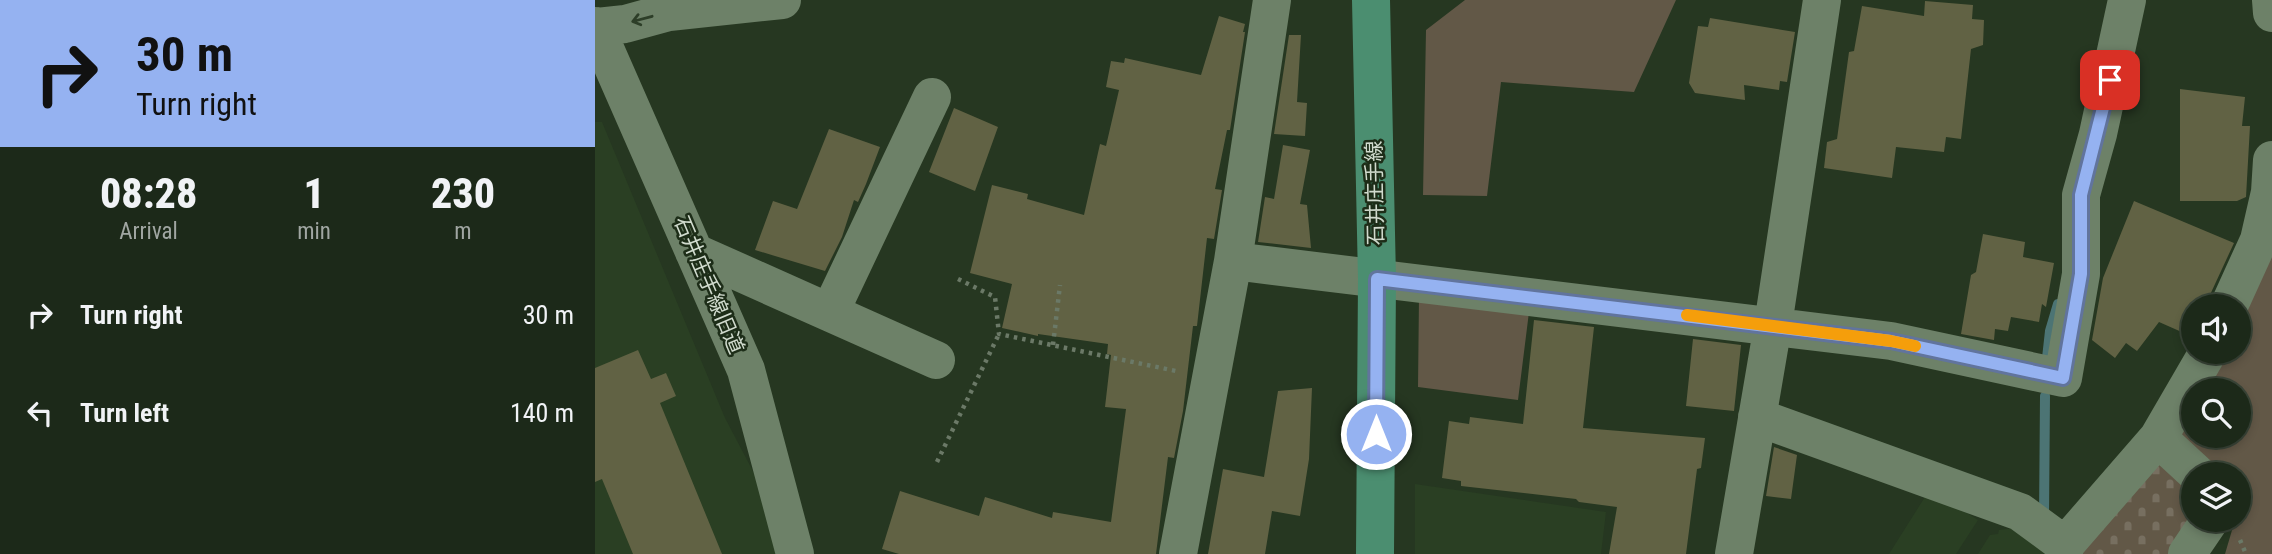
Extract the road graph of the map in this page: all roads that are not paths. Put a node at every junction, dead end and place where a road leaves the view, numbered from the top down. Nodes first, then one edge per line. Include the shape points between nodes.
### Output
1 (782, 0) edge
2 (1272, 0) edge
3 (1371, 0) edge
4 (1822, 0) edge
5 (2127, 0) edge
6 (2271, 0) edge
7 (2272, 13) edge
8 (595, 27) edge
9 (932, 97) dead end
10 (2272, 160) edge
11 (694, 252) junction
12 (1233, 261) junction
13 (1377, 279) junction
14 (2234, 294) edge
15 (830, 312) junction
16 (1773, 325) junction
17 (936, 360) dead end
18 (2201, 364) edge
19 (1757, 417) junction
20 (2158, 438) junction
21 (2184, 462) edge
22 (2202, 532) edge
23 (2064, 550) edge
24 (795, 554) edge
25 (1178, 554) edge
26 (1375, 554) edge
27 (1734, 554) edge
28 (2187, 554) edge

1 -> 8 street via 669,12
2 - 12 street
3 - 13 main road, 石井庄手線
4 - 16 street
5 - 16 street via 2081,195 2081,274 2063,378 1891,341
6 - 7 street
8 - 11 street, 石井庄手線旧道
9 - 15 street
10 - 14 street via 2259,240
11 - 15 street
11 - 24 street, 石井庄手線旧道 via 746,370
12 - 13 street
12 - 25 street
13 - 16 street
13 - 26 main road, 石井庄手線
15 - 17 street
16 - 19 street
18 - 20 street
19 - 23 street via 2020,512
19 - 27 street
20 - 21 street
20 - 23 street
22 - 28 street

